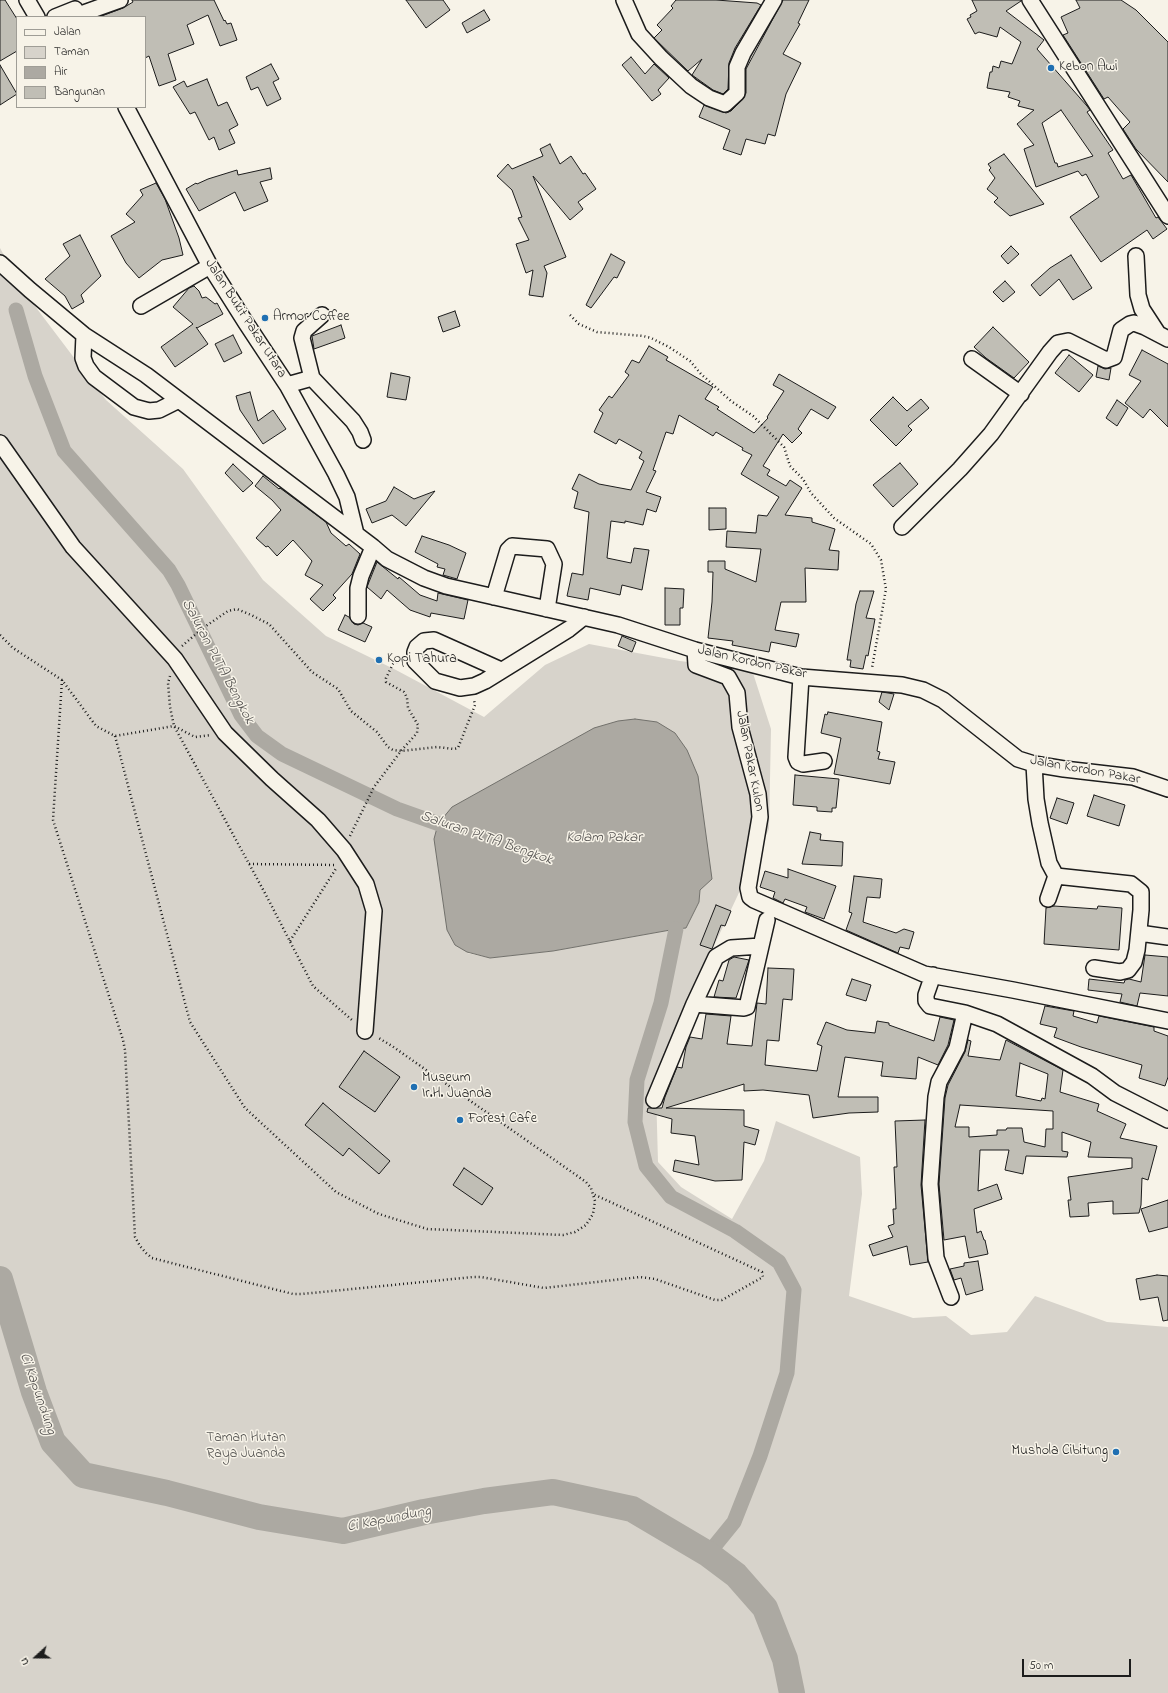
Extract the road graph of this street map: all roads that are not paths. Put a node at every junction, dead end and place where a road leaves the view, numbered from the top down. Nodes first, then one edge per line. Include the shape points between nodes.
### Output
1 (27, 0) edge
2 (120, 0) edge
3 (624, 0) edge
4 (774, 0) edge
5 (1030, 0) edge
6 (76, 10) edge
7 (36, 16) edge
8 (58, 16) edge
9 (127, 108) edge
10 (1168, 216) edge
11 (1136, 256) dead end
12 (0, 263) edge
13 (210, 266) junction
14 (141, 306) dead end
15 (322, 315) dead end
16 (84, 335) junction
17 (1164, 337) edge
18 (972, 359) dead end
19 (312, 378) junction
20 (287, 385) junction
21 (1021, 394) junction
22 (179, 400) junction
23 (363, 440) dead end
24 (0, 443) edge
25 (902, 527) dead end
26 (356, 534) junction
27 (373, 547) junction
28 (494, 597) junction
29 (547, 609) junction
30 (358, 616) dead end
31 (584, 618) junction
32 (694, 650) junction
33 (501, 670) junction
34 (801, 677) junction
35 (824, 761) dead end
36 (1034, 764) junction
37 (1168, 788) edge
38 (1056, 876) junction
39 (1048, 899) dead end
40 (767, 920) dead end
41 (1139, 934) junction
42 (1168, 937) edge
43 (761, 946) junction
44 (1094, 968) dead end
45 (929, 974) junction
46 (694, 1004) junction
47 (965, 1013) junction
48 (1168, 1021) edge
49 (365, 1031) road end
50 (654, 1100) dead end
51 (1168, 1120) edge
52 (951, 1297) dead end

1 - 7 street
2 - 6 street
3 - 4 street via 638,34 661,58 691,86 708,98 725,104 737,92 737,67
5 - 10 street
6 - 8 street
9 - 13 street, Jalan Bukit Pakar Utara
11 - 17 street via 1138,295 1142,309
12 - 16 street, Jalan Kordon Pakar
13 - 14 street
13 - 20 street, Jalan Bukit Pakar Utara
15 - 19 street via 304,331 302,338
16 - 22 street, Jalan Kordon Pakar
16 - 22 street via 83,358 86,366 94,377 134,407 149,411 158,410
17 - 21 street via 1145,327 1130,324 1121,330 1114,356 1106,360 1068,341 1058,343
18 - 21 street
19 - 20 street
19 - 23 street via 353,421
20 - 26 street, Jalan Bukit Pakar Utara via 347,497
21 - 25 street via 960,469
22 - 26 street, Jalan Kordon Pakar
24 - 49 street via 73,547 175,659 225,733 318,820 344,850 366,884 374,911
26 - 27 street, Jalan Kordon Pakar
27 - 28 street, Jalan Kordon Pakar via 387,559 424,578
27 - 30 street via 360,576
28 - 29 street, Jalan Kordon Pakar
28 - 29 street via 508,550 512,546 547,549 554,564
29 - 31 street, Jalan Kordon Pakar
31 - 32 street, Jalan Kordon Pakar via 626,627
31 - 33 street
32 - 34 street, Jalan Kordon Pakar
32 - 45 street, Jalan Pakar Kulon via 696,665 728,677 737,693 740,727 758,794 760,817 748,888 750,897 806,924
33 - 33 street via 434,640 424,641 417,646 415,661 435,681 460,688 474,686
34 - 35 street via 796,757 798,762 803,764
34 - 36 street, Jalan Kordon Pakar via 902,685 923,690 943,700 1018,759
36 - 37 street, Jalan Kordon Pakar via 1134,777
36 - 38 street via 1040,823 1049,863
38 - 39 street
38 - 41 street via 1131,884 1141,892
40 - 43 street
41 - 42 street
41 - 44 street via 1134,962 1128,970 1120,972
43 - 46 street via 731,948 716,957
43 - 46 street via 747,1007
45 - 47 street via 926,1001 930,1006
45 - 48 street
46 - 50 street
47 - 51 street via 997,1024
47 - 52 street via 957,1048 939,1082 930,1184 936,1258

